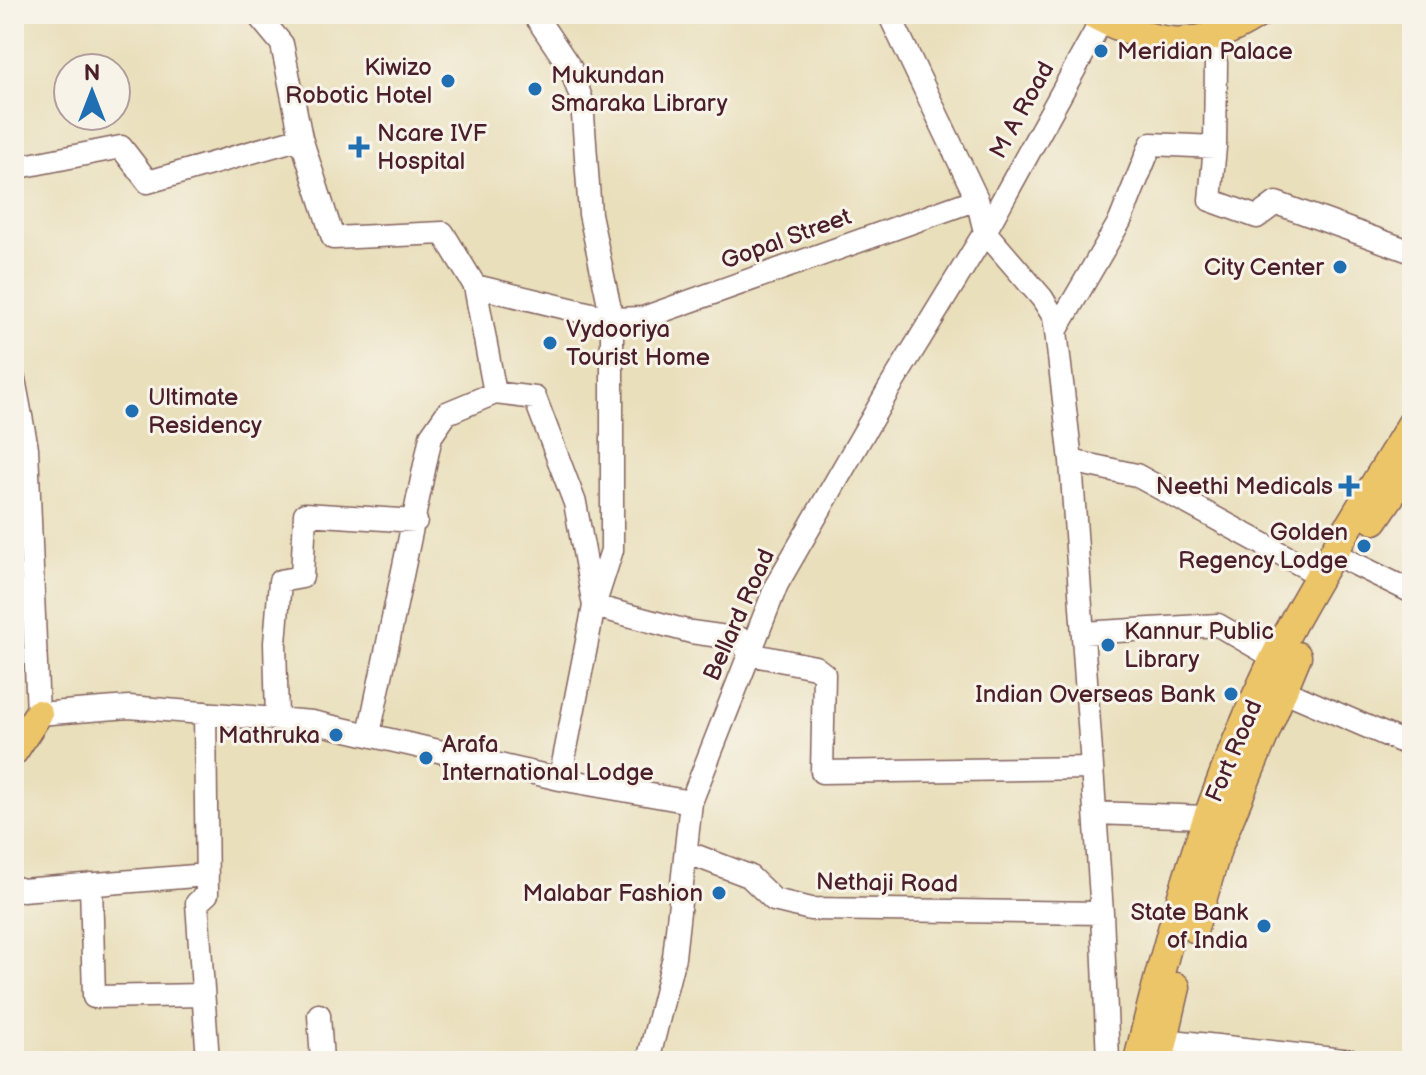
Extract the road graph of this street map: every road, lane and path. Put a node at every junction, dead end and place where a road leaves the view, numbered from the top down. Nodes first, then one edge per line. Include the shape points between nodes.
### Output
1 (257, 14) edge
2 (534, 14) edge
3 (889, 14) edge
4 (1258, 14) edge
5 (1100, 16) edge
6 (1209, 39) junction
7 (301, 138) junction
8 (1215, 147) junction
9 (14, 168) edge
10 (977, 199) junction
11 (985, 232) junction
12 (1412, 252) edge
13 (475, 286) junction
14 (612, 319) junction
15 (1056, 331) junction
16 (14, 379) edge
17 (495, 393) junction
18 (1412, 423) edge
19 (1406, 460) edge
20 (1071, 461) junction
21 (416, 521) junction
22 (1347, 560) junction
23 (1320, 575) junction
24 (1412, 592) edge
25 (594, 606) junction
26 (1083, 633) junction
27 (14, 643) edge
28 (37, 644) junction
29 (749, 654) junction
30 (1275, 658) junction
31 (1282, 690) junction
32 (205, 713) junction
33 (38, 714) junction
34 (277, 719) junction
35 (369, 734) junction
36 (1412, 746) edge
37 (14, 751) edge
38 (1092, 768) junction
39 (560, 779) junction
40 (691, 802) junction
41 (1095, 813) junction
42 (1218, 820) junction
43 (686, 852) junction
44 (207, 875) junction
45 (91, 884) junction
46 (14, 887) edge
47 (1102, 913) junction
48 (203, 995) junction
49 (319, 1015) dead end
50 (1151, 1049) edge
51 (208, 1061) edge
52 (322, 1061) edge
53 (648, 1061) edge
54 (1108, 1061) edge
55 (1352, 1061) edge

1 - 7 street via 282,44
2 - 14 street via 571,69 582,101 590,214
3 - 10 street
4 - 6 main road
5 - 6 main road via 1144,37 1174,44
5 - 11 street, M A Road
6 - 8 street via 1216,63
7 - 9 street via 148,182 121,147
7 - 13 street via 333,238 443,233
8 - 12 street via 1210,200 1257,217 1276,203
8 - 15 street via 1151,144 1120,221
10 - 11 street
10 - 14 street, Gopal Street via 643,318
11 - 15 street via 1042,298
11 - 29 street, Bellard Road via 777,584
13 - 14 street, Gopal Street
13 - 17 street
14 - 25 street via 612,550
15 - 20 street
16 - 28 street via 27,448
17 - 21 street via 459,405 438,422 423,464
17 - 25 street via 535,398 575,503
18 - 19 main road, Fort Road
19 - 22 main road, Fort Road
19 - 23 main road, Fort Road
20 - 23 street via 1136,475
20 - 26 street
21 - 34 street via 305,514 302,577 280,581
21 - 35 street
22 - 24 street
22 - 31 main road, Fort Road via 1318,608
23 - 30 main road, Fort Road
25 - 29 street via 691,632 741,639
25 - 39 street
26 - 30 street via 1218,625
26 - 38 street
27 - 28 street
28 - 33 street
29 - 38 street via 815,667 824,674 822,772
29 - 40 street, Bellard Road
30 - 42 main road, Fort Road
31 - 36 street
31 - 42 main road, Fort Road
32 - 33 street via 129,707
32 - 34 street
32 - 44 street
33 - 37 main road
34 - 35 street
35 - 39 street
38 - 41 street
39 - 40 street
40 - 43 street, Bellard Road
41 - 42 street
41 - 47 street
42 - 50 main road, Fort Road
43 - 47 street, Nethaji Road via 749,876 774,900 811,909
43 - 53 street, Bellard Road via 674,957
44 - 45 street
44 - 48 street via 207,894 197,903
45 - 46 street
45 - 48 street via 94,997
47 - 54 street
48 - 51 street
49 - 52 street
50 - 55 street

